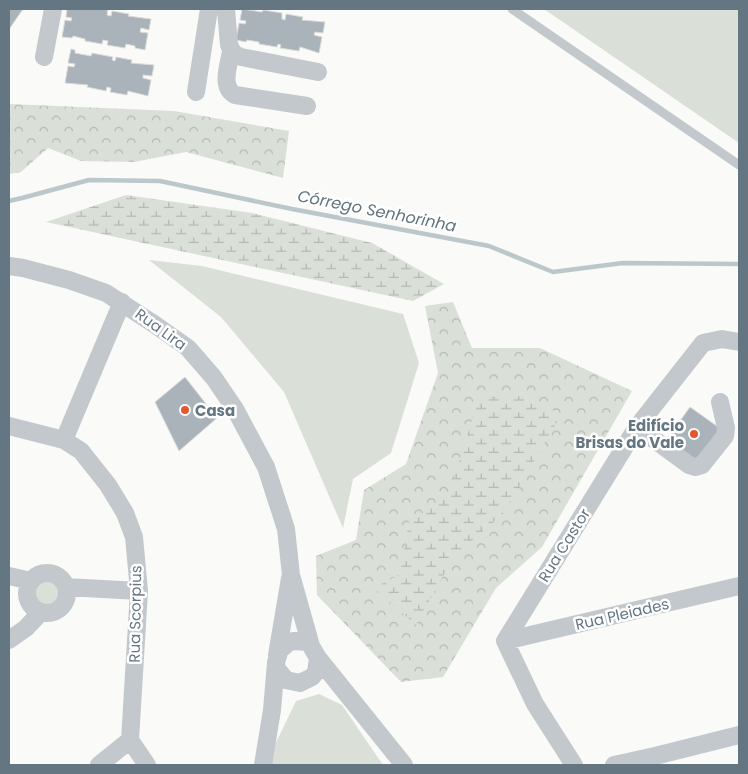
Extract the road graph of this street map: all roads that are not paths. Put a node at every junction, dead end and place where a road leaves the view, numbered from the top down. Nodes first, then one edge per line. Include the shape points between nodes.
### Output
1 (53, 9) edge
2 (209, 9) edge
3 (226, 9) edge
4 (512, 9) edge
5 (231, 50) junction
6 (44, 57) dead end
7 (318, 72) dead end
8 (196, 92) dead end
9 (307, 106) dead end
10 (739, 165) edge
11 (9, 266) edge
12 (122, 302) junction
13 (739, 342) edge
14 (720, 402) dead end
15 (9, 426) edge
16 (637, 427) junction
17 (64, 440) junction
18 (291, 575) junction
19 (9, 576) edge
20 (31, 581) junction
21 (739, 586) edge
22 (66, 588) junction
23 (139, 591) junction
24 (40, 612) junction
25 (9, 640) edge
26 (505, 641) junction
27 (315, 652) junction
28 (276, 659) junction
29 (312, 677) junction
30 (293, 683) junction
31 (354, 702) junction
32 (272, 710) junction
33 (739, 735) edge
34 (130, 740) junction
35 (649, 761) edge
36 (576, 762) edge
37 (99, 765) edge
38 (147, 765) edge
39 (263, 765) edge
40 (404, 765) edge
41 (614, 765) edge

1 - 6 street
2 - 8 street
3 - 5 street
4 - 10 lane
5 - 7 street via 241,57
5 - 9 street via 226,84 230,93
11 - 12 street, Rua Lira via 69,280
12 - 17 street
12 - 18 street, Rua Lira via 188,348 235,409 266,467 286,529
13 - 16 street, Rua Castor via 703,343
14 - 16 street via 725,436 702,465 696,467
15 - 17 street, Rua Scorpius
16 - 26 street, Rua Castor
17 - 23 street, Rua Scorpius via 81,451 125,513 134,537
18 - 27 street
18 - 28 street
19 - 20 street
20 - 22 street via 41,574 54,574
20 - 24 street via 28,599
21 - 26 street, Rua Pleiades
22 - 23 street
22 - 24 street via 63,606 53,612
23 - 34 street, Rua Scorpius
24 - 25 street
26 - 36 street via 535,704
27 - 28 street via 301,641 289,642
27 - 29 street via 316,672
27 - 31 street
28 - 30 street via 281,676
28 - 32 street
29 - 30 street
29 - 31 street via 334,684
30 - 32 street
31 - 40 street
32 - 39 street
33 - 35 street
34 - 37 street
34 - 38 street
35 - 41 street

